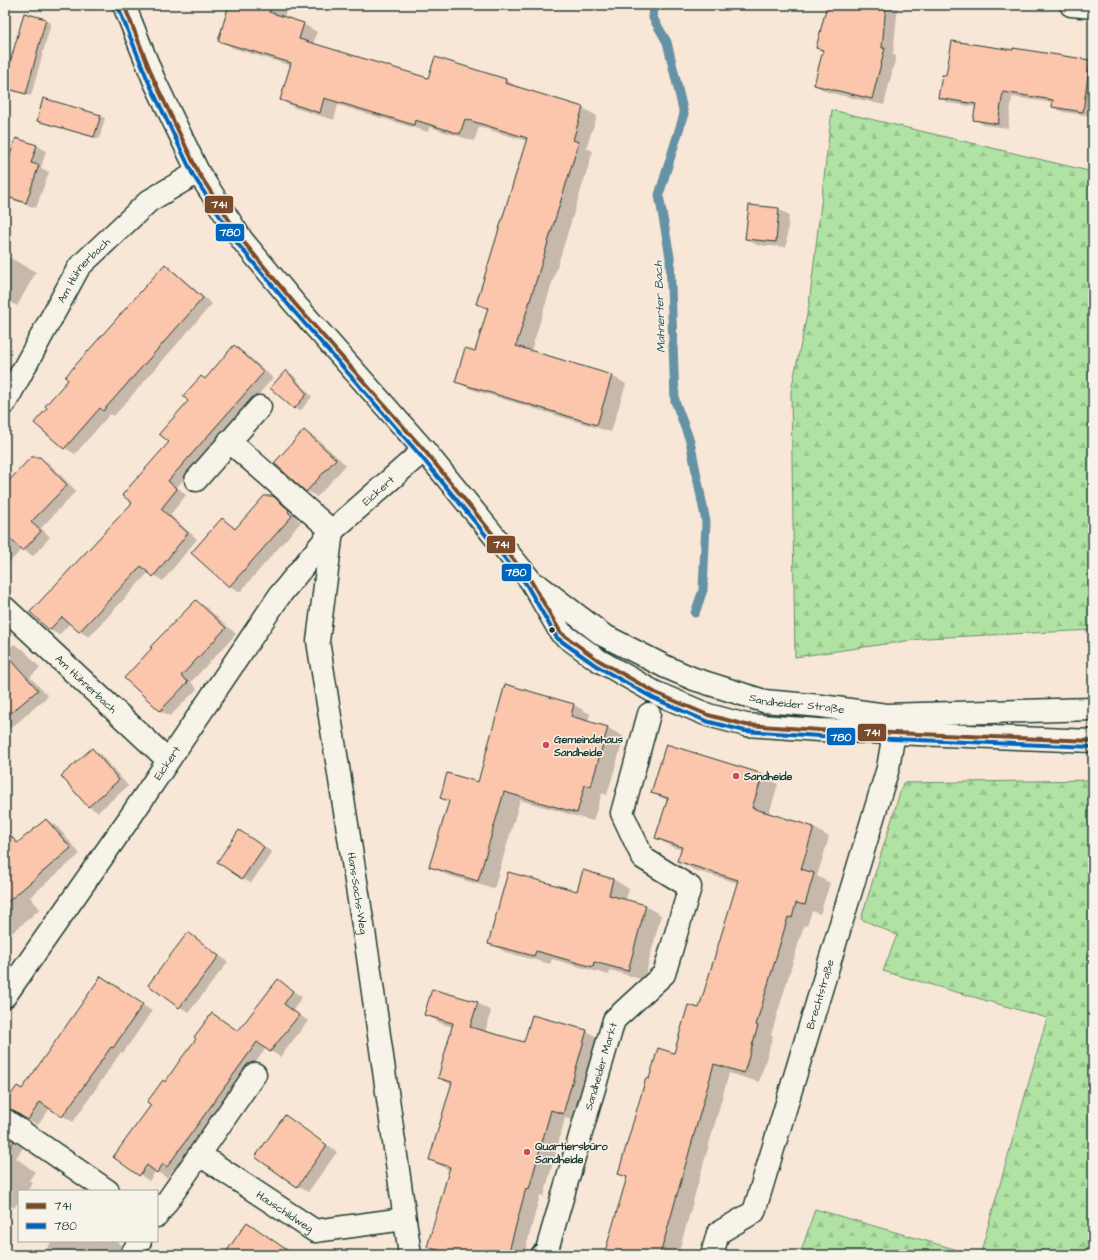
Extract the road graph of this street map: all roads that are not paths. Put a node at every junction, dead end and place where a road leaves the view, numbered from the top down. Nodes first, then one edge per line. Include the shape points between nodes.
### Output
1 (1071, 5) edge
2 (126, 7) edge
3 (1093, 7) edge
4 (198, 172) junction
5 (5, 402) edge
6 (260, 408) dead end
7 (229, 441) junction
8 (424, 450) junction
9 (196, 480) dead end
10 (332, 531) junction
11 (531, 581) junction
12 (5, 608) edge
13 (1093, 709) edge
14 (649, 714) dead end
15 (890, 724) junction
16 (1093, 741) edge
17 (168, 760) junction
18 (5, 996) edge
19 (255, 1074) dead end
20 (5, 1120) edge
21 (200, 1155) junction
22 (107, 1190) edge
23 (158, 1215) edge
24 (404, 1219) junction
25 (139, 1242) edge
26 (130, 1255) edge
27 (410, 1255) edge
28 (542, 1255) edge
29 (712, 1255) edge

1 - 3 street
2 - 4 street, Sandheider Straße via 154,80
4 - 5 street, Am Hühnerbach via 148,201 79,267
4 - 8 street, Sandheider Straße via 242,240
6 - 7 street
7 - 9 street
7 - 10 street
8 - 10 street, Eickert
8 - 11 street, Sandheider Straße
10 - 17 street, Eickert via 280,595
10 - 24 street, Hans-Sachs-Weg via 318,641 368,957
11 - 15 street, Sandheider Straße via 603,635 694,679 764,701 821,706
11 - 15 street, Sandheider Straße via 561,633 598,660 656,693 708,715 746,724 819,730
12 - 17 street, Am Hühnerbach
13 - 15 street, Sandheider Straße
14 - 28 street, Sandheider Markt via 622,813 643,858 690,887 664,974 614,1020 546,1253
15 - 16 street, Sandheider Straße
15 - 29 street, Brechtstraße via 888,768 754,1212 718,1233
17 - 18 street, Eickert
19 - 21 street
20 - 22 street
21 - 23 street
21 - 24 street, Hauschildweg via 315,1231
24 - 27 street, Hans-Sachs-Weg
25 - 26 street

